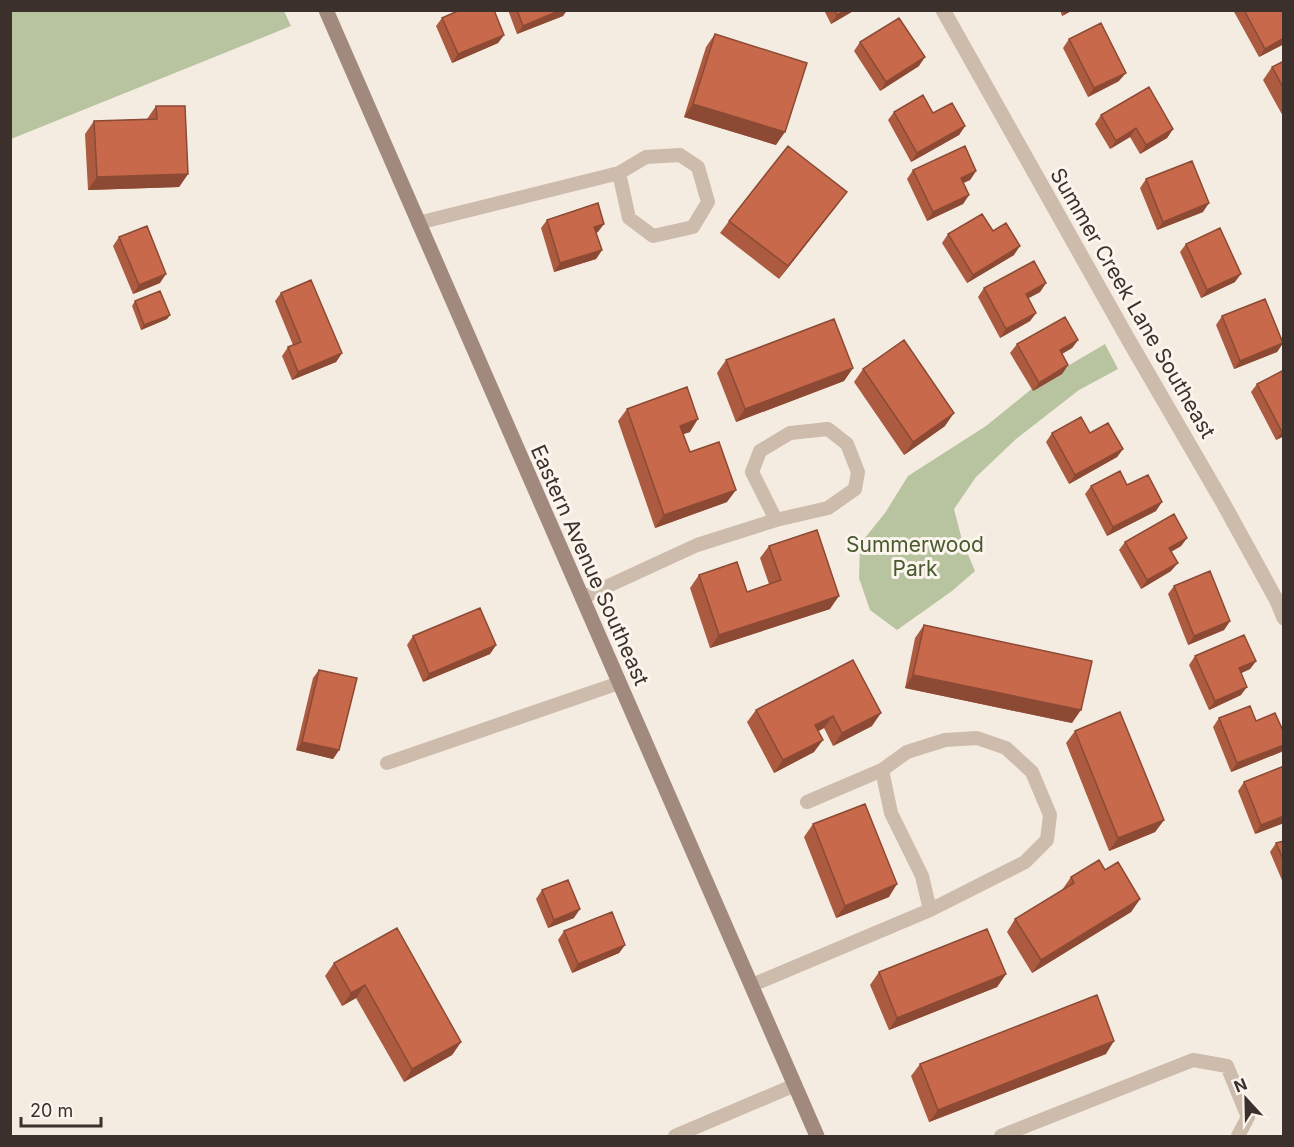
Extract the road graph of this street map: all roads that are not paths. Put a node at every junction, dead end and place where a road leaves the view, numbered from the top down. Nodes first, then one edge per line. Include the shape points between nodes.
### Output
1 (326, 10) edge
2 (943, 10) edge
3 (619, 173) junction
4 (418, 223) junction
5 (776, 520) junction
6 (582, 598) junction
7 (1284, 618) edge
8 (619, 683) junction
9 (387, 763) dead end
10 (882, 770) junction
11 (807, 802) dead end
12 (930, 910) junction
13 (752, 985) junction
14 (795, 1085) junction
15 (675, 1137) edge
16 (817, 1137) edge
17 (1001, 1137) edge
18 (1238, 1137) edge

1 - 4 street, Eastern Avenue Southeast
2 - 7 street, Summer Creek Lane Southeast via 1222,501
3 - 3 lane via 646,157 680,155 698,167 708,202 693,227 653,236 629,218
3 - 4 lane
4 - 6 street, Eastern Avenue Southeast
5 - 5 lane via 828,508 855,489 858,472 847,444 828,429 790,434 760,451 752,472
5 - 6 lane via 697,545
6 - 8 street, Eastern Avenue Southeast
8 - 9 lane
8 - 13 street, Eastern Avenue Southeast
10 - 11 lane
10 - 12 lane via 891,813 922,876
10 - 12 lane via 908,752 945,740 977,738 1006,748 1032,772 1050,815 1047,840 1025,862
12 - 13 lane
13 - 14 street, Eastern Avenue Southeast
14 - 15 lane
14 - 16 street, Eastern Avenue Southeast
17 - 18 lane via 1193,1060 1227,1066 1248,1117

